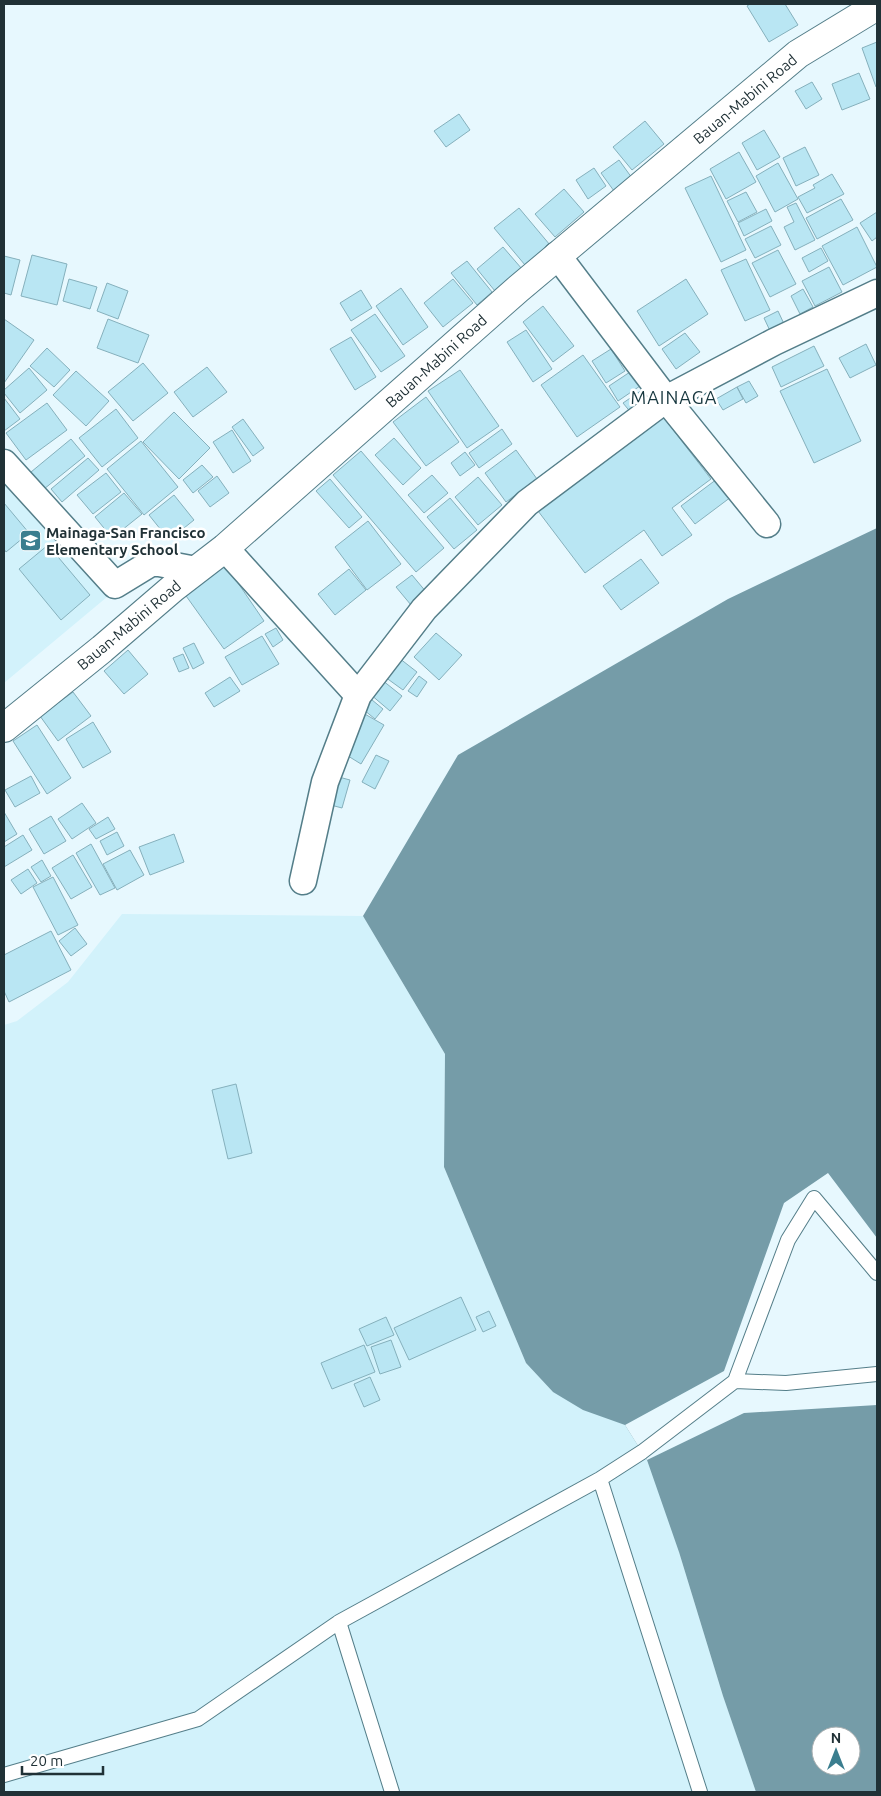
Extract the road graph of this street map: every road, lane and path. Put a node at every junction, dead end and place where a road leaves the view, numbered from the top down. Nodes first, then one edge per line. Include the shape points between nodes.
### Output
1 (877, 6) edge
2 (557, 255) junction
3 (877, 293) edge
4 (666, 399) junction
5 (4, 463) edge
6 (767, 524) dead end
7 (225, 548) junction
8 (196, 570) junction
9 (358, 695) junction
10 (4, 728) edge
11 (303, 881) dead end
12 (877, 1273) edge
13 (877, 1374) edge
14 (735, 1381) junction
15 (600, 1479) junction
16 (339, 1622) junction
17 (4, 1774) edge
18 (392, 1792) edge
19 (700, 1792) edge

1 - 2 main road, Bauan-Mabini Road via 798,54
2 - 4 street
2 - 7 main road, Bauan-Mabini Road
3 - 4 street
4 - 6 street
4 - 9 street via 526,503 424,609
5 - 8 street via 115,585 151,564
7 - 8 main road, Bauan-Mabini Road
7 - 9 street
8 - 10 main road, Bauan-Mabini Road
9 - 11 street via 325,782
12 - 14 lane via 814,1198 788,1240
13 - 14 lane via 786,1383
14 - 15 lane via 642,1452
15 - 16 lane
15 - 19 lane
16 - 17 lane via 198,1719
16 - 18 lane

